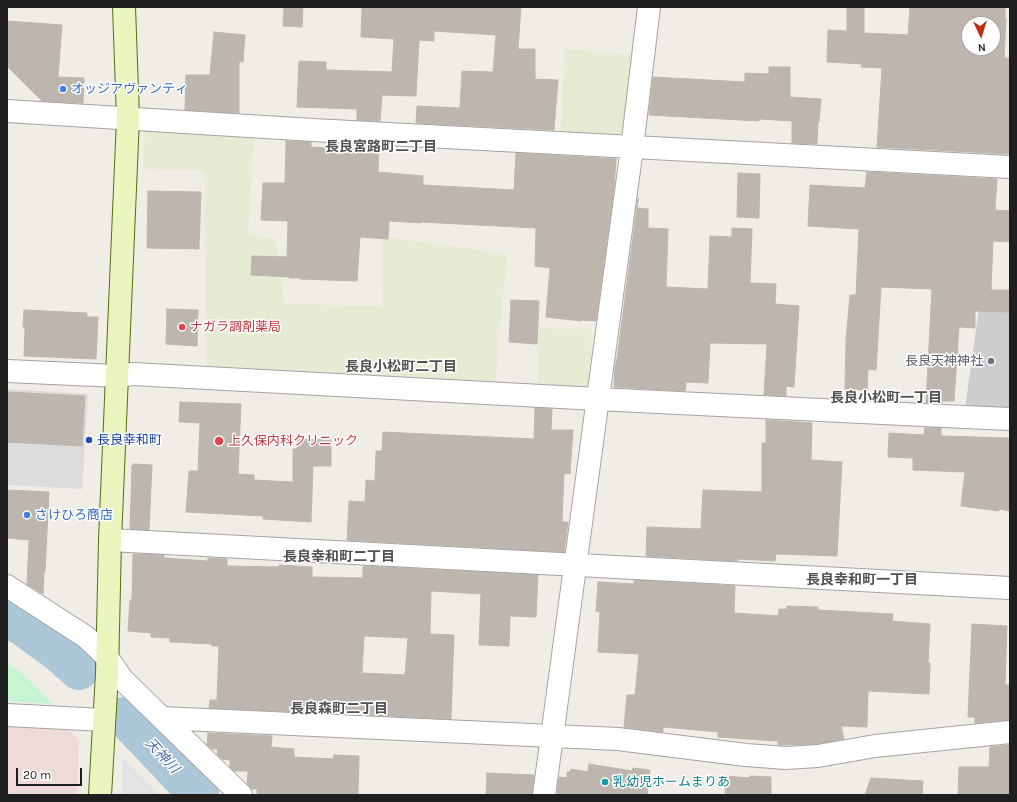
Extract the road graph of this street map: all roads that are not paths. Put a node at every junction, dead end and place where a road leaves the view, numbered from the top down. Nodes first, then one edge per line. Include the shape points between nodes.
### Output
1 (124, 7) edge
2 (649, 7) edge
3 (7, 111) edge
4 (128, 118) junction
5 (632, 148) junction
6 (1010, 167) edge
7 (7, 371) edge
8 (118, 376) junction
9 (597, 399) junction
10 (1010, 418) edge
11 (110, 540) junction
12 (575, 565) junction
13 (7, 586) edge
14 (1010, 588) edge
15 (106, 665) junction
16 (7, 715) edge
17 (162, 718) junction
18 (104, 719) junction
19 (1010, 732) edge
20 (552, 736) junction
21 (100, 795) edge
22 (241, 795) edge
23 (544, 795) edge

1 - 4 street
2 - 5 street
3 - 4 street
4 - 5 street
4 - 8 street
5 - 6 street
5 - 9 street
7 - 8 street
8 - 9 street via 133,374
8 - 11 street
9 - 10 street via 964,418
9 - 12 street
11 - 12 street
11 - 15 street
12 - 14 street
12 - 20 street
13 - 15 street via 86,637
15 - 17 street
15 - 18 street
16 - 18 street
17 - 20 street
17 - 22 street
18 - 21 street
19 - 20 street via 786,758 618,738
20 - 23 street

